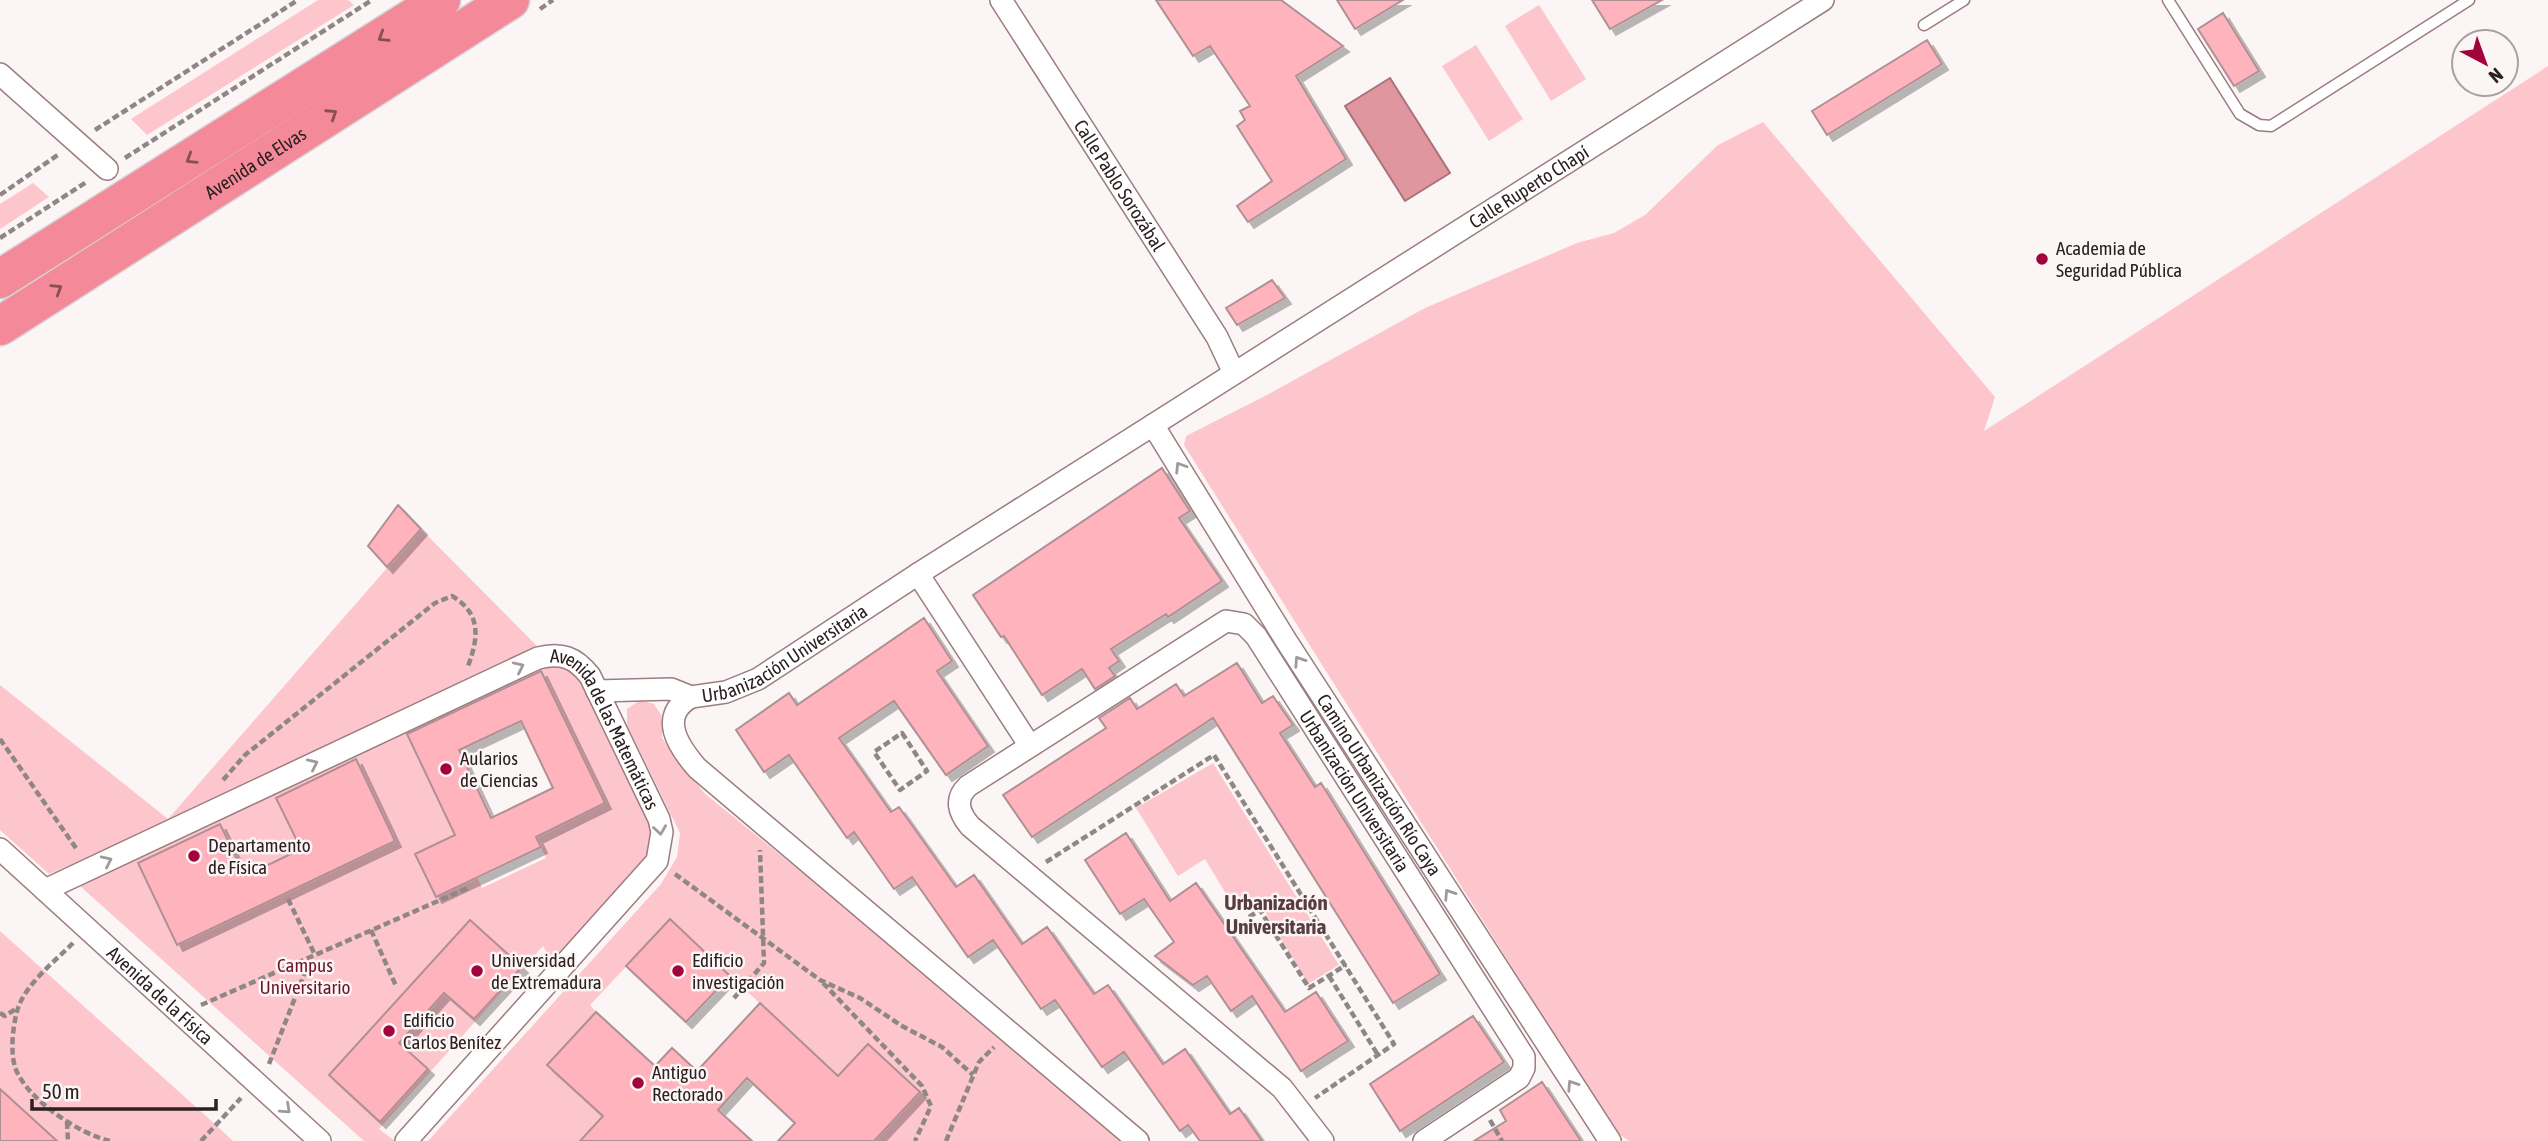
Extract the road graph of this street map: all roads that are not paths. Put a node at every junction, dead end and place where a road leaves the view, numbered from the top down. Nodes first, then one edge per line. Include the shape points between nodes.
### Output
1 (441, 0) edge
2 (510, 0) edge
3 (1001, 0) edge
4 (1823, 0) edge
5 (1964, 0) edge
6 (2168, 0) edge
7 (2469, 0) edge
8 (1924, 24) dead end
9 (0, 74) edge
10 (107, 169) road end
11 (0, 279) edge
12 (0, 326) edge
13 (1234, 373) junction
14 (1153, 425) junction
15 (918, 574) junction
16 (597, 691) junction
17 (691, 697) junction
18 (1030, 746) junction
19 (0, 849) edge
20 (45, 890) junction
21 (320, 1141) edge
22 (406, 1141) edge
23 (1138, 1141) edge
24 (1323, 1141) edge
25 (1424, 1141) edge
26 (1611, 1141) edge

1 -> 11 highway, Avenida de Elvas
12 -> 2 highway, Avenida de Elvas
3 - 13 street, Calle Pablo Sorozábal via 1217,337
4 - 13 street, Calle Ruperto Chapí
5 - 8 lane
6 - 7 lane via 2240,114 2271,126
9 - 10 street
13 - 14 street, Urbanización Universitaria
14 - 15 street, Urbanización Universitaria
26 -> 14 street, Camino Urbanización Río Caya via 1287,642
15 - 17 street, Urbanización Universitaria via 758,679 726,692
15 - 18 street
16 - 17 street, Urbanización Universitaria via 671,689
20 -> 16 street, Avenida de las Matemáticas via 538,658 572,658
16 -> 22 street, Avenida de las Matemáticas via 659,819 662,839 657,861
17 - 23 street via 682,702 673,720 677,741 702,773
18 - 24 street, Urbanización Universitaria via 968,786 958,800 970,826 1271,1078
18 - 25 street, Urbanización Universitaria via 1215,625 1232,621 1249,628 1524,1057 1519,1078
19 - 20 street, Avenida de la Física
20 -> 21 street, Avenida de la Física

